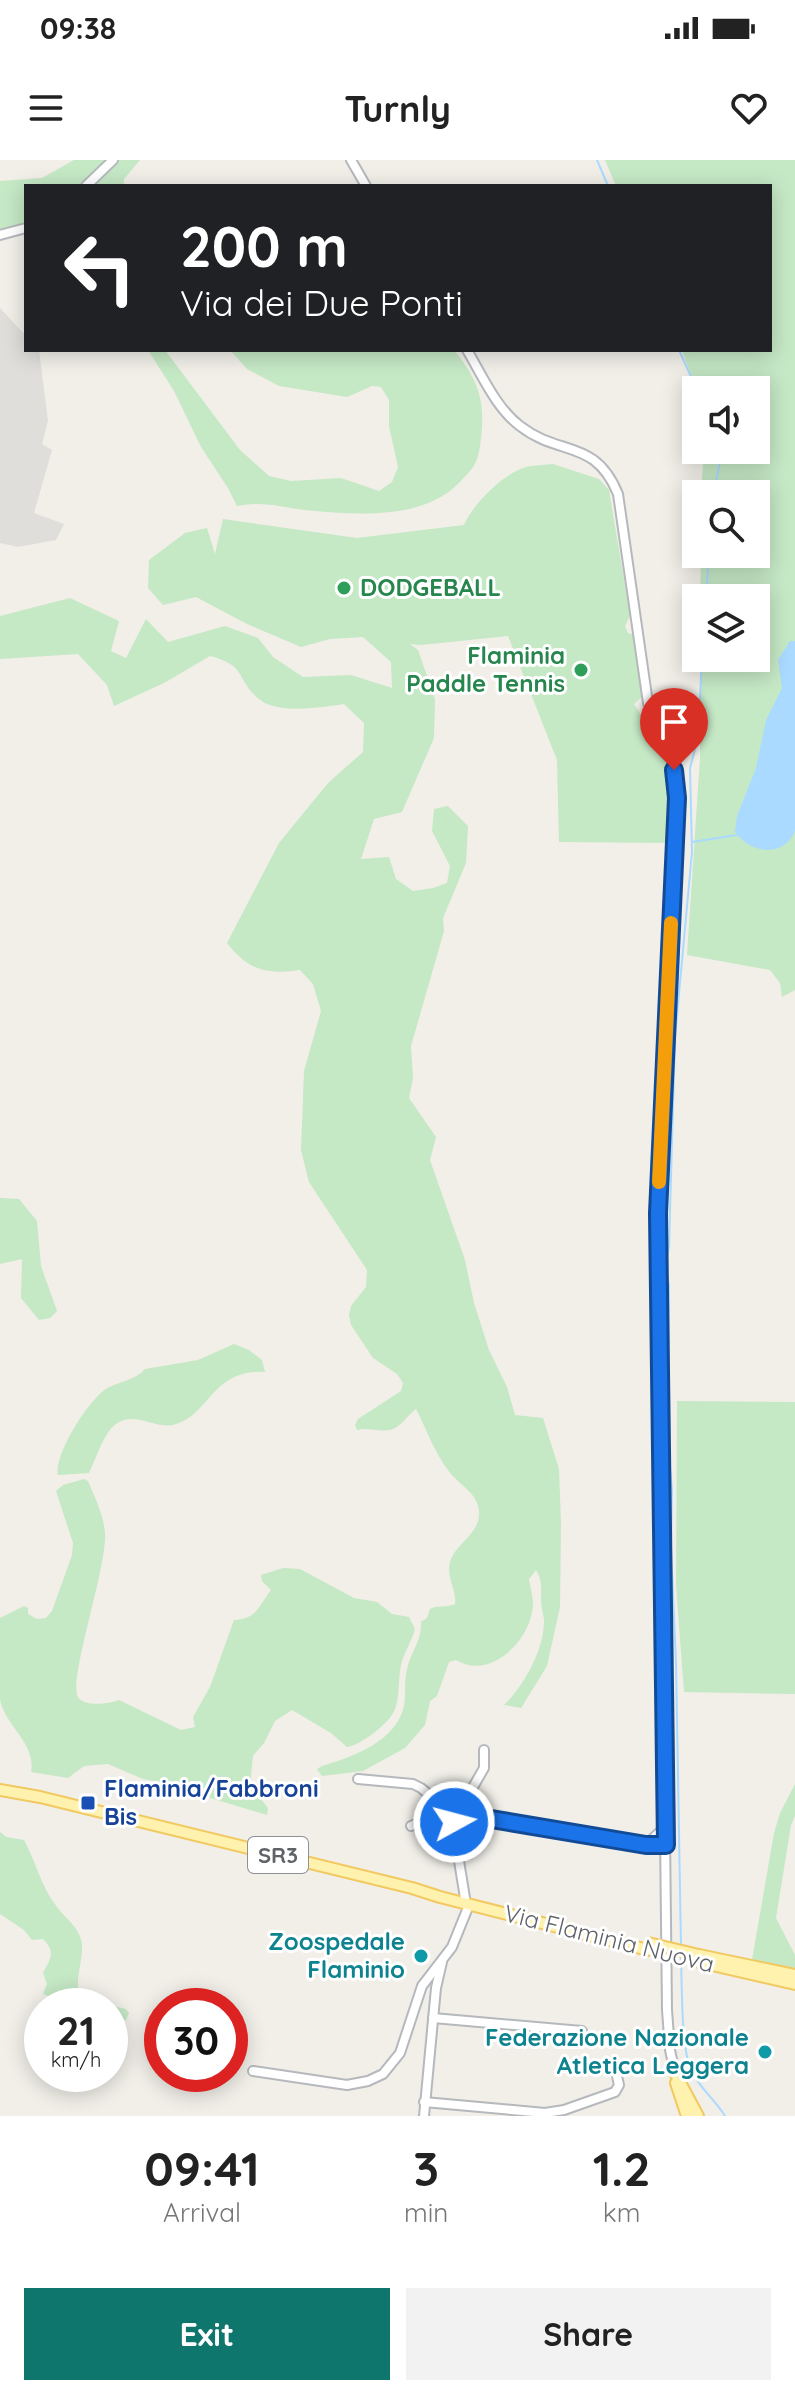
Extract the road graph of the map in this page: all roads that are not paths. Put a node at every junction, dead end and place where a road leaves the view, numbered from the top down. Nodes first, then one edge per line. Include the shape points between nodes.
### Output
1 (113, 160) edge
2 (351, 160) edge
3 (88, 184) edge
4 (365, 184) edge
5 (24, 229) edge
6 (0, 235) edge
7 (468, 352) edge
8 (484, 1750) dead end
9 (358, 1779) dead end
10 (0, 1790) edge
11 (454, 1814) junction
12 (411, 1826) dead end
13 (666, 1826) junction
14 (646, 1845) junction
15 (666, 1845) junction
16 (467, 1901) junction
17 (699, 1958) junction
18 (443, 1961) junction
19 (795, 1975) edge
20 (795, 1984) edge
21 (433, 2018) junction
22 (582, 2031) dead end
23 (614, 2063) dead end
24 (253, 2071) dead end
25 (675, 2073) junction
26 (424, 2102) junction
27 (424, 2116) edge
28 (687, 2116) edge
29 (700, 2116) edge

1 - 3 street
2 - 4 street
5 - 6 street
7 - 13 street via 513,419 532,433 595,459 612,479 648,703 676,781 658,1213
8 - 11 street via 484,1768
9 - 11 street via 413,1784
10 - 16 main road, Via Flaminia Nuova / SR3
11 - 12 street
11 - 14 street
11 - 16 street
13 - 14 street
13 - 15 street
14 - 15 street
15 - 25 street via 668,2032
16 - 17 main road, Via Flaminia Nuova / SR3, bridge
16 - 18 street via 460,1932
17 - 19 main road, Via Flaminia Nuova / SR3
17 - 20 main road, Via Flaminia Nuova / SR3
18 - 21 street
18 - 24 street via 422,1986 398,2057 380,2076 342,2084
21 - 22 street
21 - 26 street
23 - 26 street via 617,2091 554,2112
25 - 28 main road
25 - 29 main road
26 - 27 street

